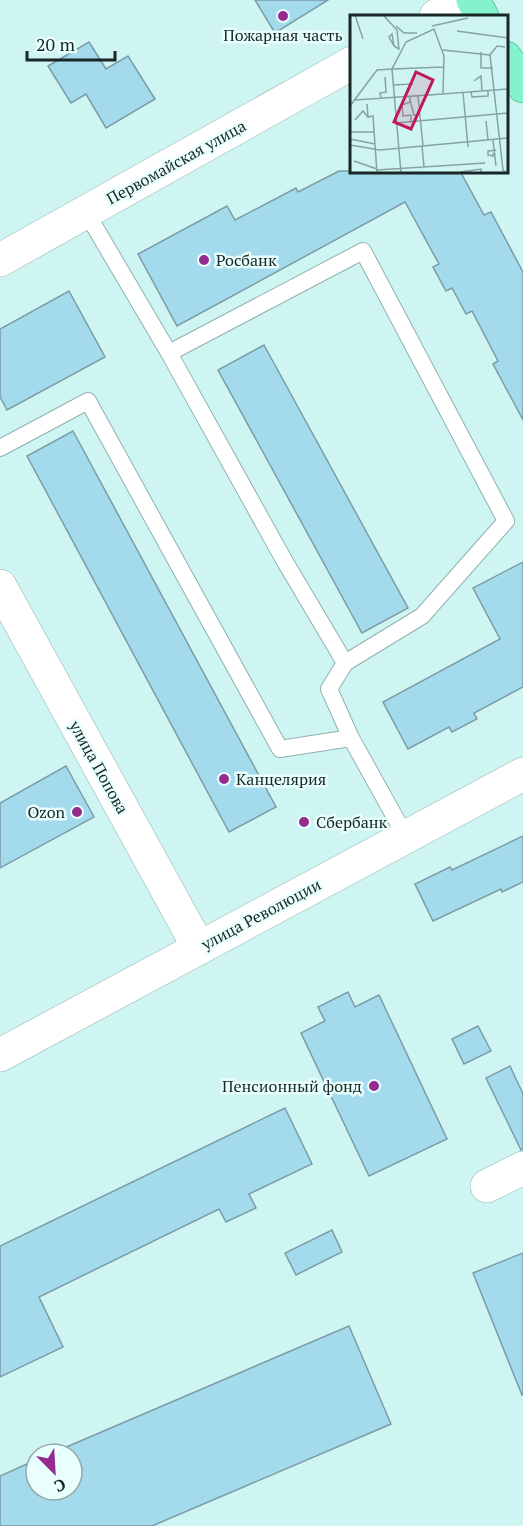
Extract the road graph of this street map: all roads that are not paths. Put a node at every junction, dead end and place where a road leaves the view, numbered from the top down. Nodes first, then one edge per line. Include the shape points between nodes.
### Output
1 (465, 0) edge
2 (473, 0) edge
3 (438, 15) edge
4 (481, 15) edge
5 (508, 60) edge
6 (350, 64) edge
7 (523, 86) edge
8 (86, 212) junction
9 (0, 260) edge
10 (169, 353) junction
11 (0, 448) edge
12 (0, 586) edge
13 (345, 663) junction
14 (351, 738) junction
15 (523, 774) edge
16 (406, 837) junction
17 (199, 948) junction
18 (0, 1055) edge
19 (523, 1168) edge
20 (487, 1186) dead end

1 - 3 street
2 - 4 main road
5 - 7 main road
6 - 8 street, Первомайская улица
8 - 9 street, Первомайская улица
8 - 10 lane
10 - 13 lane
10 - 13 lane via 363,251 506,521 422,616
11 - 14 lane via 88,401 280,749
12 - 17 street, улица Попова
13 - 14 lane via 328,689
14 - 16 lane
15 - 16 street, улица Революции
16 - 17 street, улица Революции
17 - 18 street, улица Революции
19 - 20 street

